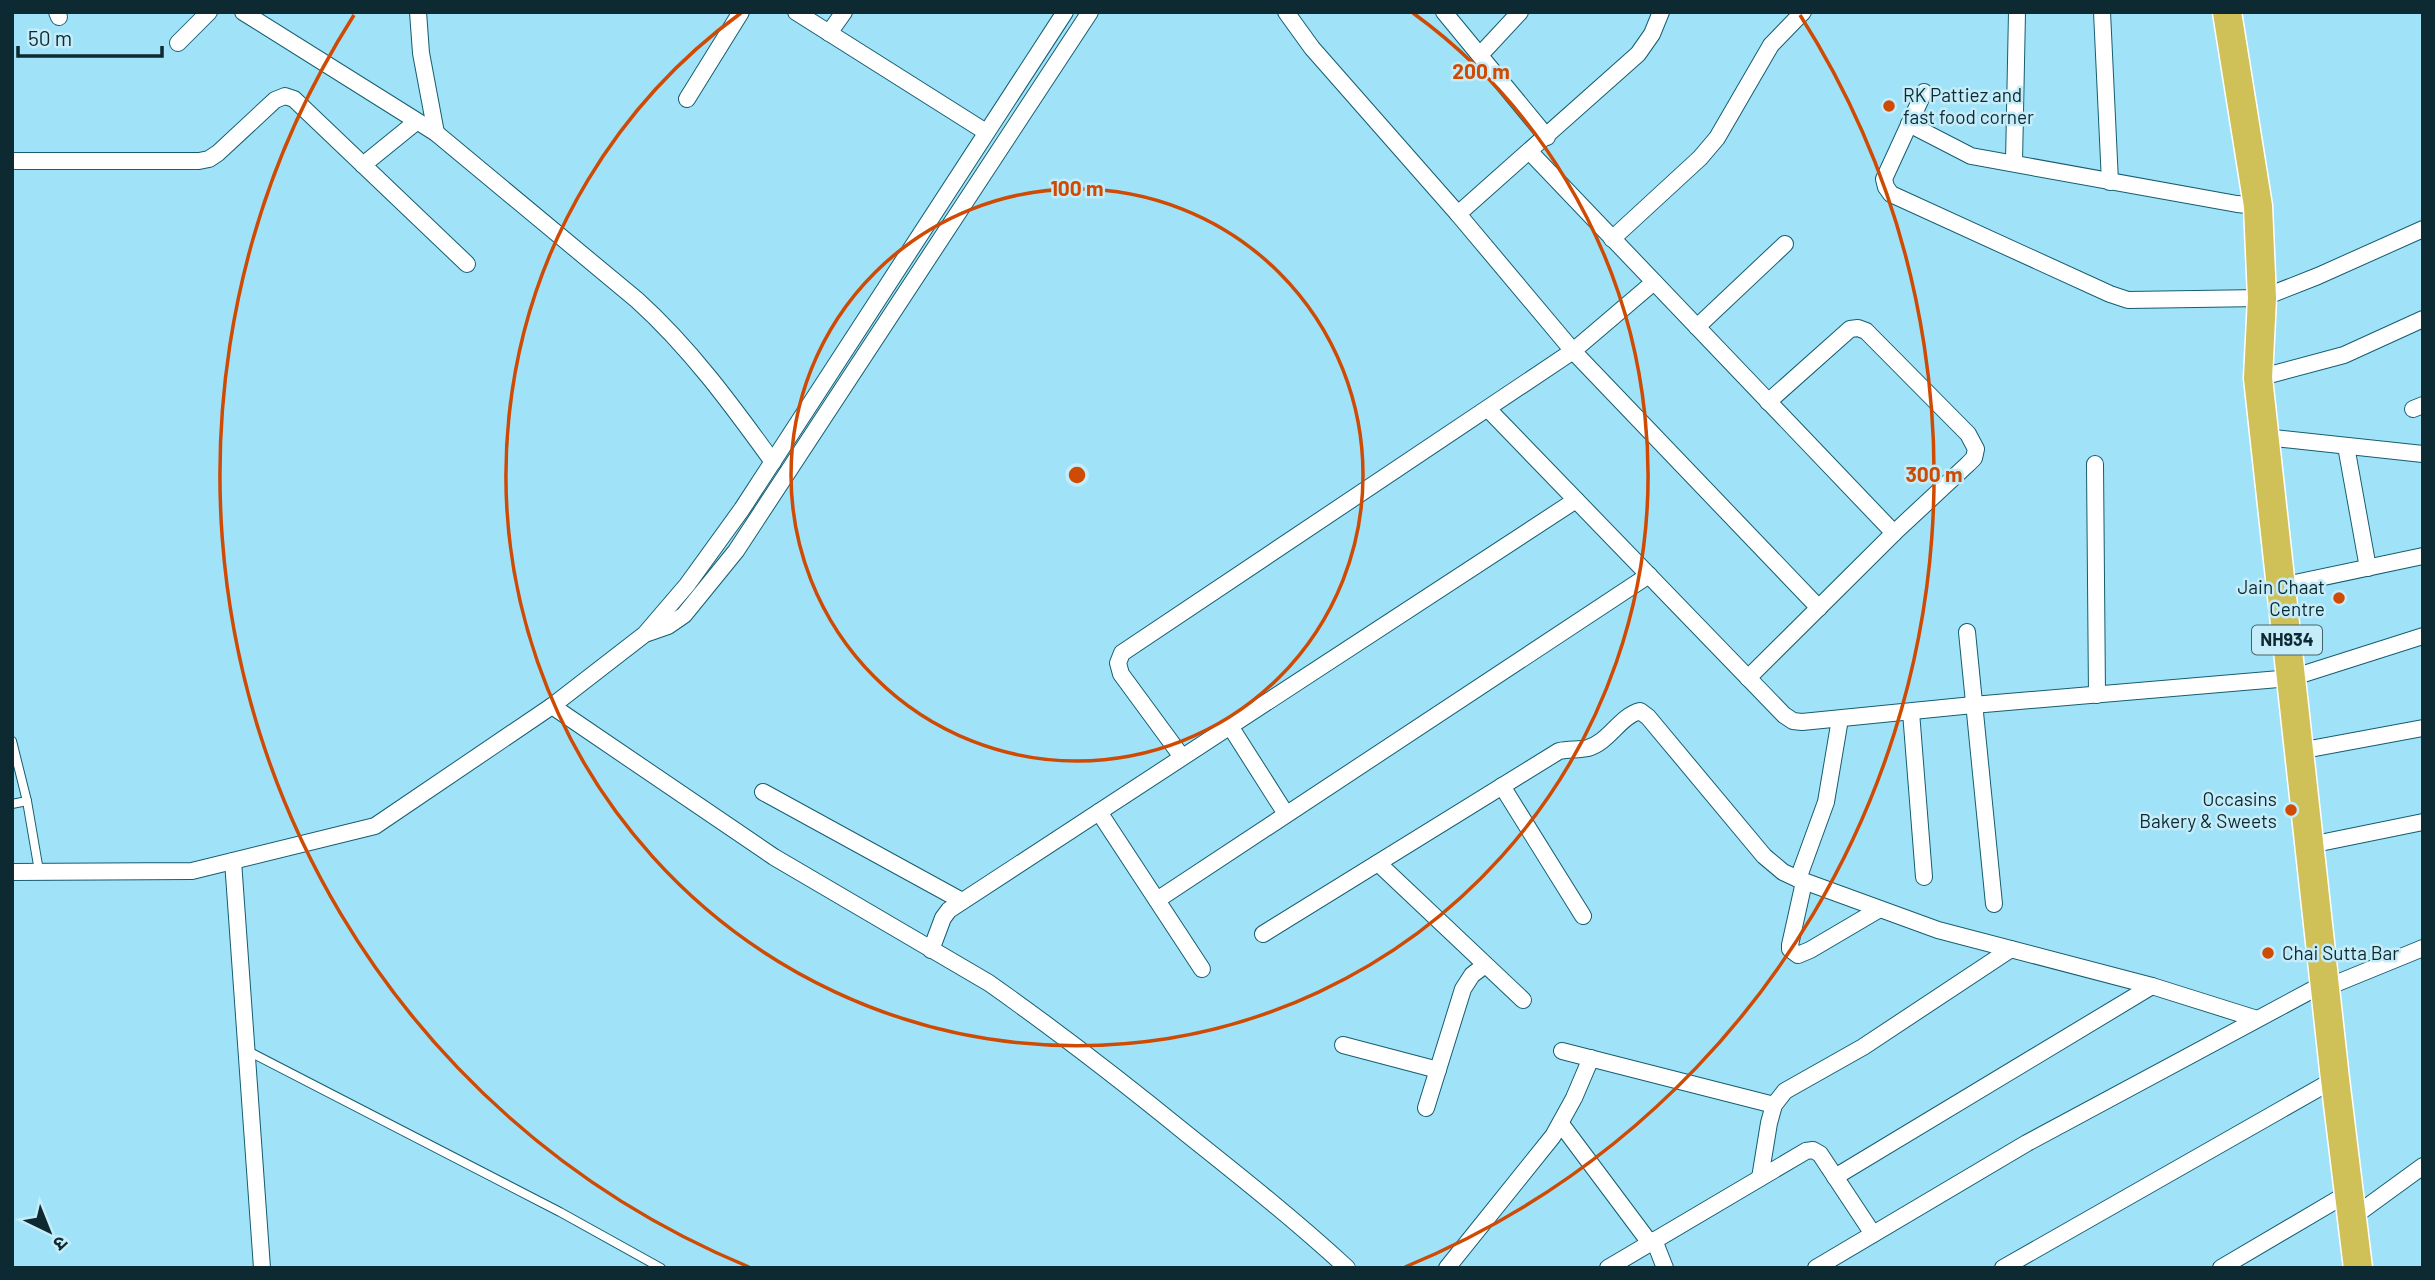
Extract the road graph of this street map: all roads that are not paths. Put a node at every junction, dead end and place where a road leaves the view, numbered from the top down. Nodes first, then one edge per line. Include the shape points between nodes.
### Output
1 (209, 12) edge
2 (243, 12) edge
3 (418, 12) edge
4 (741, 12) edge
5 (796, 12) edge
6 (844, 12) edge
7 (1065, 12) edge
8 (1090, 12) edge
9 (1286, 12) edge
10 (1444, 12) edge
11 (1520, 12) edge
12 (1661, 12) edge
13 (1803, 12) edge
14 (2017, 12) edge
15 (2102, 12) edge
16 (2227, 12) edge
17 (829, 33) junction
18 (177, 43) dead end
19 (1480, 55) junction
20 (1924, 92) dead end
21 (687, 99) dead end
22 (416, 122) junction
23 (1909, 124) junction
24 (986, 132) junction
25 (436, 133) junction
26 (1547, 136) junction
27 (1530, 152) junction
28 (12, 161) edge
29 (2014, 162) junction
30 (363, 165) junction
31 (2110, 182) junction
32 (2258, 206) junction
33 (1458, 214) junction
34 (2423, 229) edge
35 (1612, 239) junction
36 (1786, 244) dead end
37 (467, 264) dead end
38 (1654, 282) junction
39 (2262, 298) junction
40 (2423, 319) edge
41 (1696, 327) junction
42 (1573, 351) junction
43 (2259, 378) junction
44 (1768, 402) junction
45 (1488, 409) junction
46 (2265, 437) junction
47 (2346, 446) junction
48 (2423, 454) edge
49 (773, 462) junction
50 (2095, 464) dead end
51 (1577, 500) junction
52 (1894, 534) junction
53 (2423, 556) edge
54 (2368, 568) junction
55 (1648, 575) junction
56 (2281, 586) junction
57 (1819, 608) junction
58 (1967, 632) dead end
59 (645, 634) junction
60 (2423, 636) edge
61 (1748, 678) junction
62 (2291, 678) junction
63 (2097, 695) junction
64 (1973, 705) junction
65 (552, 706) junction
66 (1911, 712) junction
67 (1840, 719) junction
68 (1230, 726) junction
69 (2423, 727) edge
70 (12, 741) edge
71 (2299, 751) junction
72 (1182, 757) junction
73 (1502, 786) junction
74 (763, 792) dead end
75 (27, 801) junction
76 (12, 804) edge
77 (1099, 812) junction
78 (1286, 814) junction
79 (2423, 822) edge
80 (2310, 845) junction
81 (233, 861) junction
82 (1378, 863) junction
83 (12, 872) edge
84 (40, 872) junction
85 (1924, 877) dead end
86 (1801, 881) junction
87 (1157, 900) junction
88 (962, 901) junction
89 (1994, 904) dead end
90 (1878, 910) junction
91 (1583, 916) dead end
92 (1263, 934) dead end
93 (2423, 948) edge
94 (2011, 949) junction
95 (931, 950) junction
96 (1485, 965) junction
97 (1202, 969) dead end
98 (2152, 986) junction
99 (2325, 986) junction
100 (1522, 1000) dead end
101 (2257, 1019) junction
102 (1342, 1045) dead end
103 (246, 1050) junction
104 (1562, 1051) dead end
105 (1591, 1058) junction
106 (1438, 1070) junction
107 (2335, 1079) junction
108 (1774, 1105) junction
109 (1426, 1108) dead end
110 (1561, 1124) junction
111 (2423, 1166) edge
112 (1835, 1177) junction
113 (1760, 1178) junction
114 (2352, 1205) junction
115 (1874, 1234) junction
116 (1652, 1241) junction
117 (262, 1268) edge
118 (661, 1268) edge
119 (1348, 1268) edge
120 (1447, 1268) edge
121 (1608, 1268) edge
122 (1665, 1268) edge
123 (1816, 1268) edge
124 (2003, 1268) edge
125 (2221, 1268) edge
126 (2358, 1268) edge

1 - 18 street
2 - 22 street
3 - 25 street
4 - 21 street
5 - 17 street
6 - 17 street
7 - 24 street
8 - 59 street via 736,551 684,615
9 - 33 street via 1312,48
10 - 19 street
11 - 19 street
12 - 26 street via 1638,54
13 - 35 street via 1771,45 1728,123 1700,158
14 - 29 street
15 - 31 street
16 - 32 highway, NH934
17 - 24 street
19 - 26 street
20 - 23 street
22 - 25 street
22 - 30 street
23 - 29 street via 1970,156
23 - 39 street via 1884,179 1891,194 2128,300
24 - 49 street
25 - 49 street via 660,321 703,368
26 - 27 street
27 - 33 street
27 - 35 street
28 - 30 street via 209,159 285,96 294,99
29 - 31 street
30 - 37 street
31 - 32 street
32 - 39 highway, NH934
33 - 42 street
34 - 39 street
35 - 38 street
36 - 41 street
38 - 41 street
38 - 42 street
39 - 43 highway, NH934
40 - 43 street via 2372,345
41 - 44 street
42 - 45 street
42 - 57 street
43 - 46 highway, NH934
44 - 52 street
44 - 52 street via 1850,329 1858,328 1968,434 1976,449 1974,458
45 - 51 street
45 - 72 street via 1122,653 1118,663 1121,674
46 - 47 street
46 - 56 highway, NH934
47 - 48 street
47 - 54 street
49 - 59 street via 702,566
50 - 63 street
51 - 55 street
51 - 68 street
52 - 57 street
53 - 54 street
54 - 56 street
55 - 61 street
55 - 78 street
56 - 62 highway, NH934
57 - 61 street
58 - 64 street
59 - 65 street
60 - 62 street
61 - 67 street via 1793,721
62 - 63 street
62 - 71 highway, NH934
63 - 64 street
64 - 66 street
64 - 89 street
65 - 81 street via 375,826
65 - 95 street via 774,857
66 - 67 street
66 - 85 street
67 - 86 street via 1826,802
68 - 72 street
68 - 78 street
69 - 71 street
70 - 75 lane
71 - 80 highway, NH934
72 - 77 street
73 - 82 street
73 - 86 street via 1559,751 1597,744 1640,712 1764,856
73 - 91 street
74 - 88 street
75 - 76 lane
75 - 84 lane
77 - 87 street
77 - 88 street
78 - 87 street
79 - 80 street
80 - 99 highway, NH934
81 - 84 street via 192,871
81 - 103 street
82 - 92 street
82 - 96 street
83 - 84 street
86 - 90 street
86 - 90 street via 1790,945 1793,953 1803,954
87 - 97 street
88 - 95 street via 943,918
90 - 94 street
93 - 99 street
94 - 98 street
94 - 108 street via 1863,1047 1785,1091
95 - 119 street via 989,983 1083,1051
96 - 100 street
96 - 106 street via 1463,989
98 - 101 street
98 - 112 street
99 - 101 street
99 - 107 highway, NH934
101 - 115 street via 2027,1143
102 - 106 street
103 - 117 street
103 - 118 lane
104 - 105 street
105 - 108 street
105 - 110 street
106 - 109 street
107 - 114 highway, NH934
107 - 124 street
108 - 113 street
110 - 116 street
110 - 120 street
111 - 114 street
112 - 113 street via 1813,1150
112 - 115 street
113 - 116 street
114 - 125 street
114 - 126 highway, NH934
115 - 123 street
116 - 121 street
116 - 122 street

